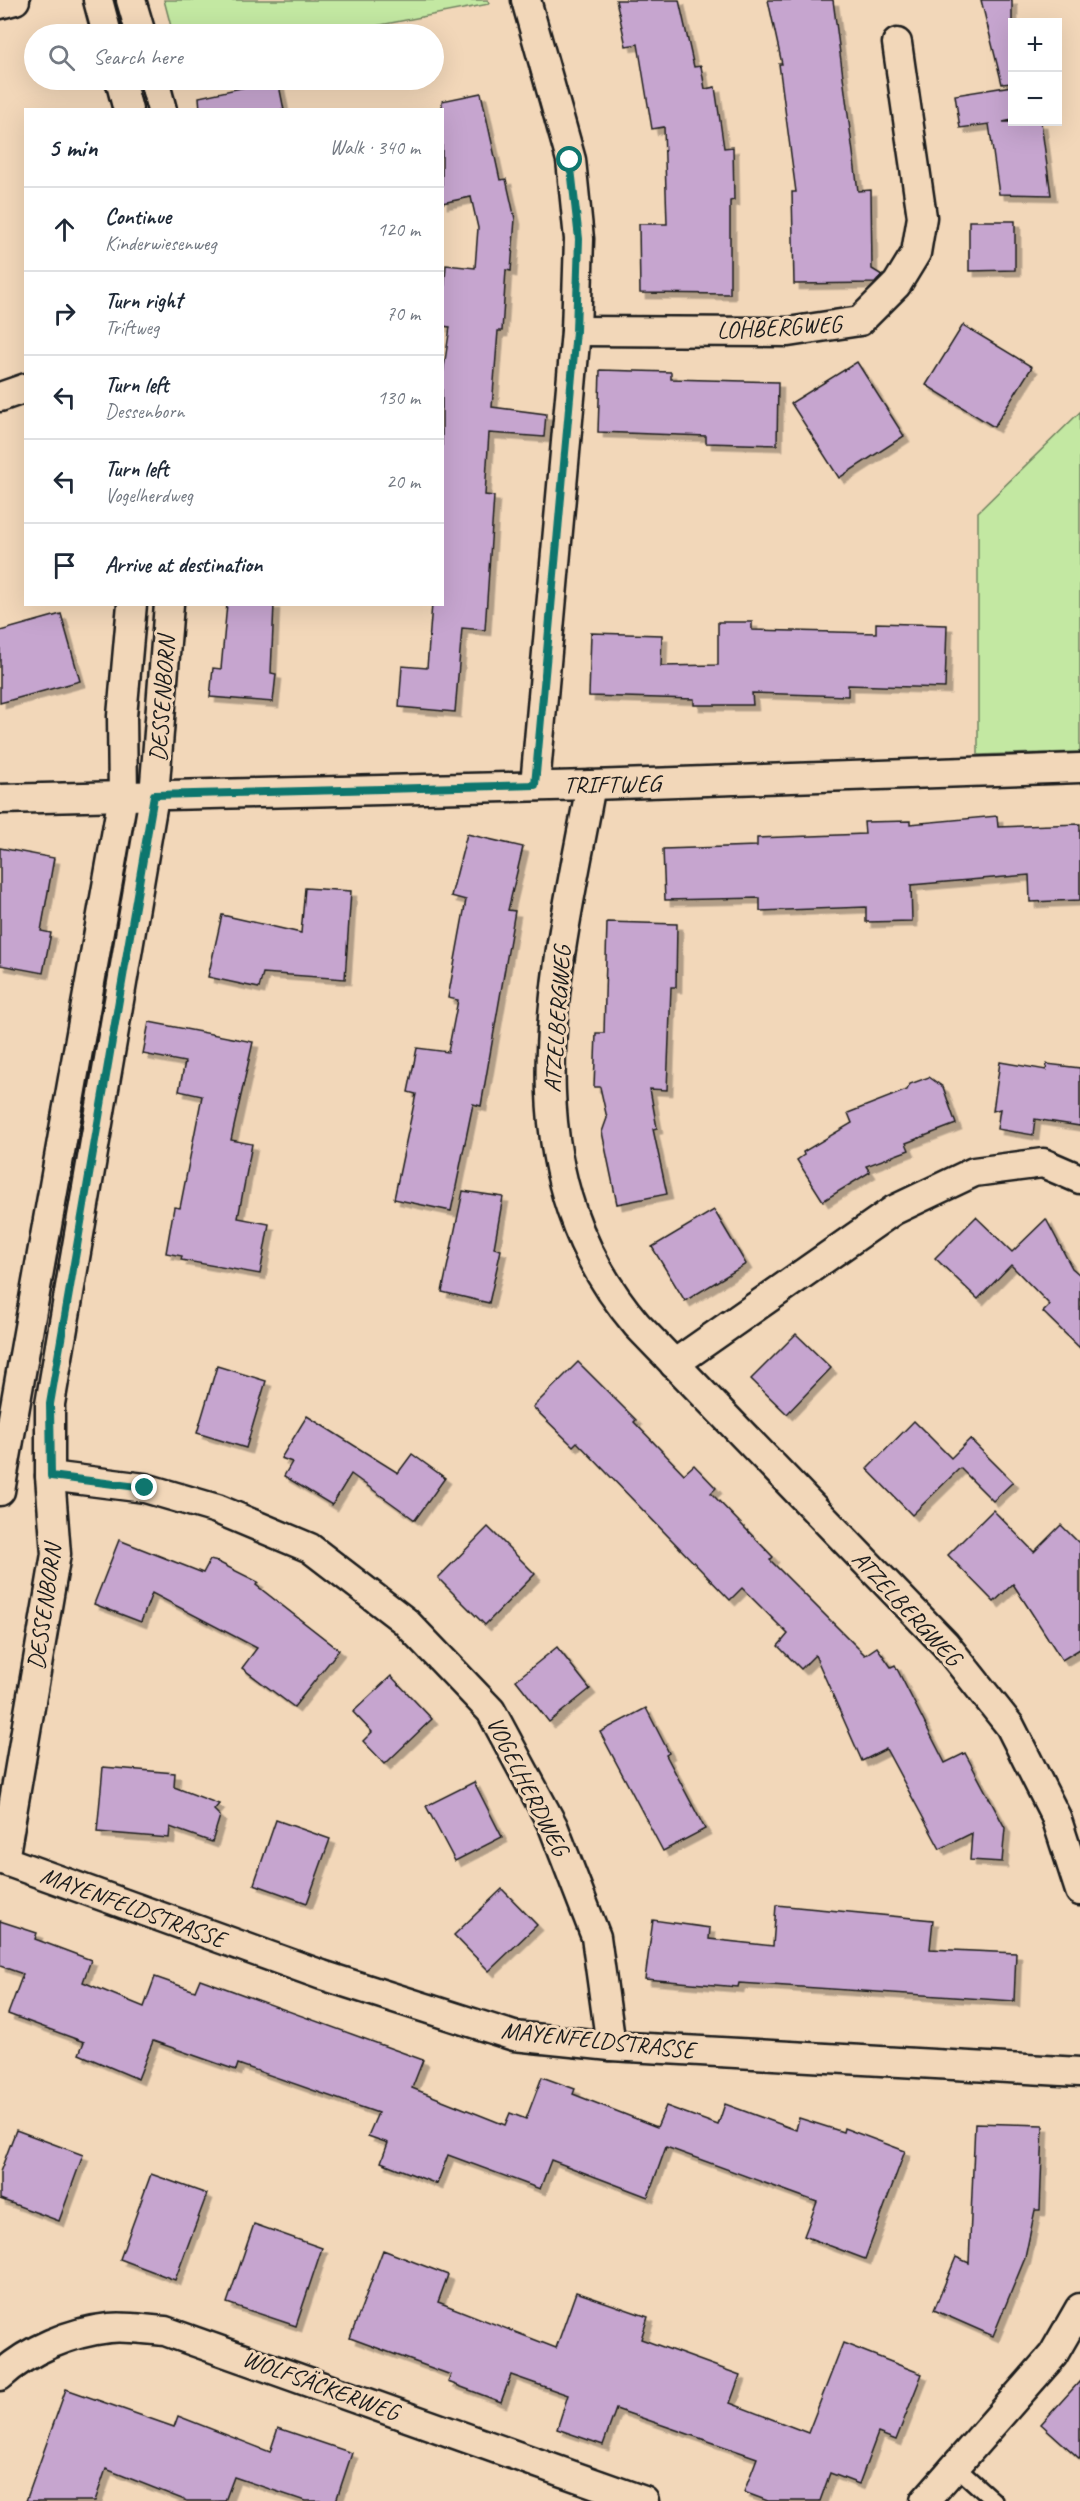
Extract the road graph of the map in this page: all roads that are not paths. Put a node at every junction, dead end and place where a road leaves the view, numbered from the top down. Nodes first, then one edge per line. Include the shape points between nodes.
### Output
1 (15, 0) edge
2 (98, 0) edge
3 (131, 0) edge
4 (526, 0) edge
5 (0, 4) edge
6 (104, 24) edge
7 (138, 24) edge
8 (897, 43) dead end
9 (123, 90) edge
10 (157, 90) edge
11 (127, 108) edge
12 (161, 108) edge
13 (576, 331) junction
14 (24, 389) edge
15 (0, 397) edge
16 (132, 606) edge
17 (169, 606) edge
18 (1080, 768) edge
19 (535, 785) junction
20 (591, 785) junction
21 (154, 795) junction
22 (123, 796) junction
23 (0, 799) edge
24 (1080, 1179) edge
25 (674, 1364) junction
26 (51, 1476) junction
27 (0, 1491) edge
28 (2, 1860) edge
29 (1080, 1891) edge
30 (611, 2046) junction
31 (1080, 2072) edge
32 (1078, 2317) edge
33 (0, 2376) edge
34 (955, 2466) junction
35 (644, 2501) edge
36 (925, 2501) edge
37 (994, 2501) edge

1 - 5 street
2 - 6 street
3 - 7 street
4 - 13 street via 570,160 579,239
8 - 13 street, LOHBERGWEG via 922,217 916,253 897,284 860,321 788,332
9 - 11 street
10 - 12 street
13 - 19 street
14 - 15 street
16 - 22 street, DESSENBORN via 122,716
17 - 21 street, DESSENBORN
18 - 20 street, TRIFTWEG
19 - 20 street, TRIFTWEG
19 - 21 street, TRIFTWEG
20 - 25 street, ATZELBERGWEG via 558,964 548,1071 553,1133 568,1200 583,1243 618,1302
21 - 22 street, TRIFTWEG
21 - 26 street, DESSENBORN via 50,1404
22 - 23 street, TRIFTWEG
22 - 27 street, DESSENBORN
24 - 25 street via 1043,1162 974,1172 894,1210
25 - 29 street, ATZELBERGWEG via 945,1644 1010,1726 1056,1816
26 - 28 street, DESSENBORN via 56,1554
26 - 30 street, VOGELHERDWEG via 145,1488 217,1509 310,1548 405,1621 491,1711 554,1826 596,1937
28 - 30 street, MAYENFELDSTRASSE via 322,1975 514,2036
30 - 31 street, MAYENFELDSTRASSE
32 - 34 street via 1053,2355
33 - 35 street, WOLFSÄCKERWEG via 16,2361 61,2340 110,2328 165,2331
34 - 36 street
34 - 37 lane

